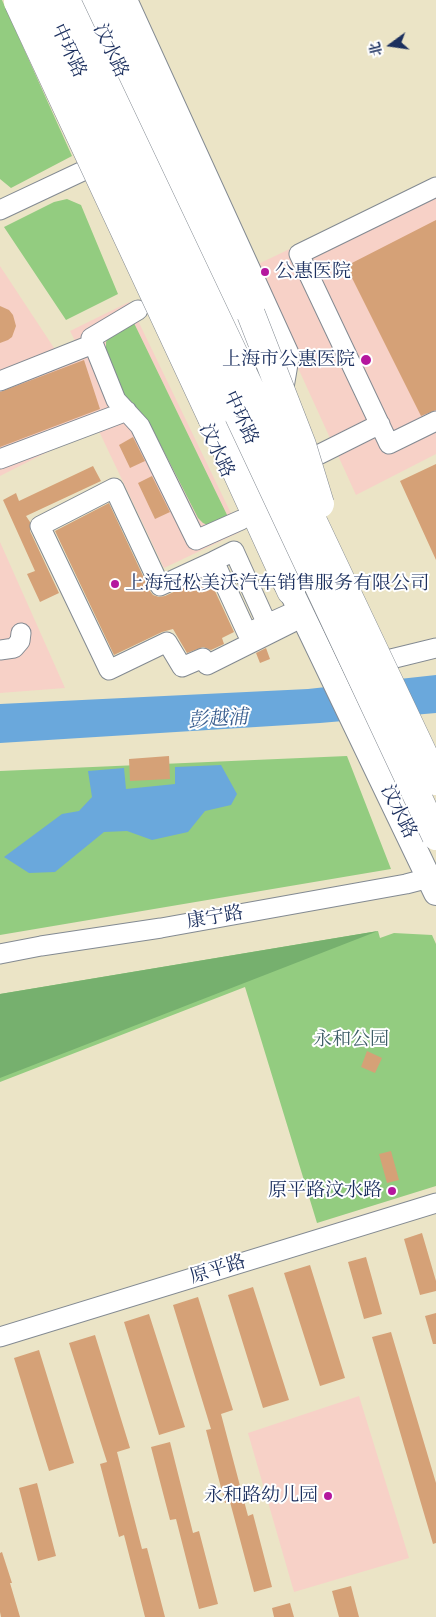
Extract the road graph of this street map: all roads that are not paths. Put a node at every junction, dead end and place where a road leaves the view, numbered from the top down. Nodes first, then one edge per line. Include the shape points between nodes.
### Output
1 (18, 0) edge
2 (31, 0) edge
3 (44, 0) edge
4 (50, 0) edge
5 (67, 0) edge
6 (87, 0) edge
7 (106, 0) edge
8 (125, 0) edge
9 (92, 140) junction
10 (85, 170) junction
11 (436, 187) edge
12 (0, 210) edge
13 (138, 310) dead end
14 (93, 344) junction
15 (0, 381) edge
16 (127, 412) junction
17 (216, 413) junction
18 (277, 413) junction
19 (436, 421) edge
20 (380, 424) junction
21 (258, 441) junction
22 (0, 460) edge
23 (300, 464) junction
24 (241, 520) dead end
25 (316, 542) junction
26 (345, 576) junction
27 (291, 609) junction
28 (21, 633) dead end
29 (436, 648) edge
30 (0, 650) edge
31 (380, 663) junction
32 (420, 746) edge
33 (436, 781) edge
34 (436, 796) edge
35 (436, 818) edge
36 (436, 836) edge
37 (433, 886) edge
38 (0, 954) edge
39 (436, 1203) edge
40 (0, 1337) edge

1 - 17 highway, bridge
2 - 9 main road
3 - 36 highway, 中环路, bridge
4 - 21 main road
5 - 25 main road via 167,224
5 - 26 highway, 中环路, bridge
6 - 18 main road, 汶水路
7 - 26 highway, bridge via 255,323 302,444
8 - 18 main road via 287,354
9 - 10 main road
9 - 17 main road
10 - 12 street
10 - 27 main road, 汶水路
11 - 20 street via 300,254
13 - 14 street via 91,338
14 - 15 street
14 - 16 street via 116,400
16 - 22 street
16 - 24 street via 140,426 196,540
17 - 21 main road
17 - 27 highway
18 - 23 main road, 汶水路
19 - 20 street via 389,444
20 - 23 street
21 - 31 main road
23 - 26 main road, 汶水路
25 - 26 main road
25 - 31 main road
26 - 31 main road, 汶水路
26 - 33 highway, 中环路, bridge
27 - 27 street via 206,665 203,658 182,667 168,642 109,670 40,526 114,488 160,586 214,561 247,632
27 - 37 main road, 汶水路 via 332,675
28 - 30 street via 14,648
29 - 31 street
31 - 32 main road, 汶水路
31 - 32 main road
32 - 34 main road, 汶水路
32 - 35 main road, 汶水路
37 - 38 street, 康宁路 via 406,884
39 - 40 street, 原平路

